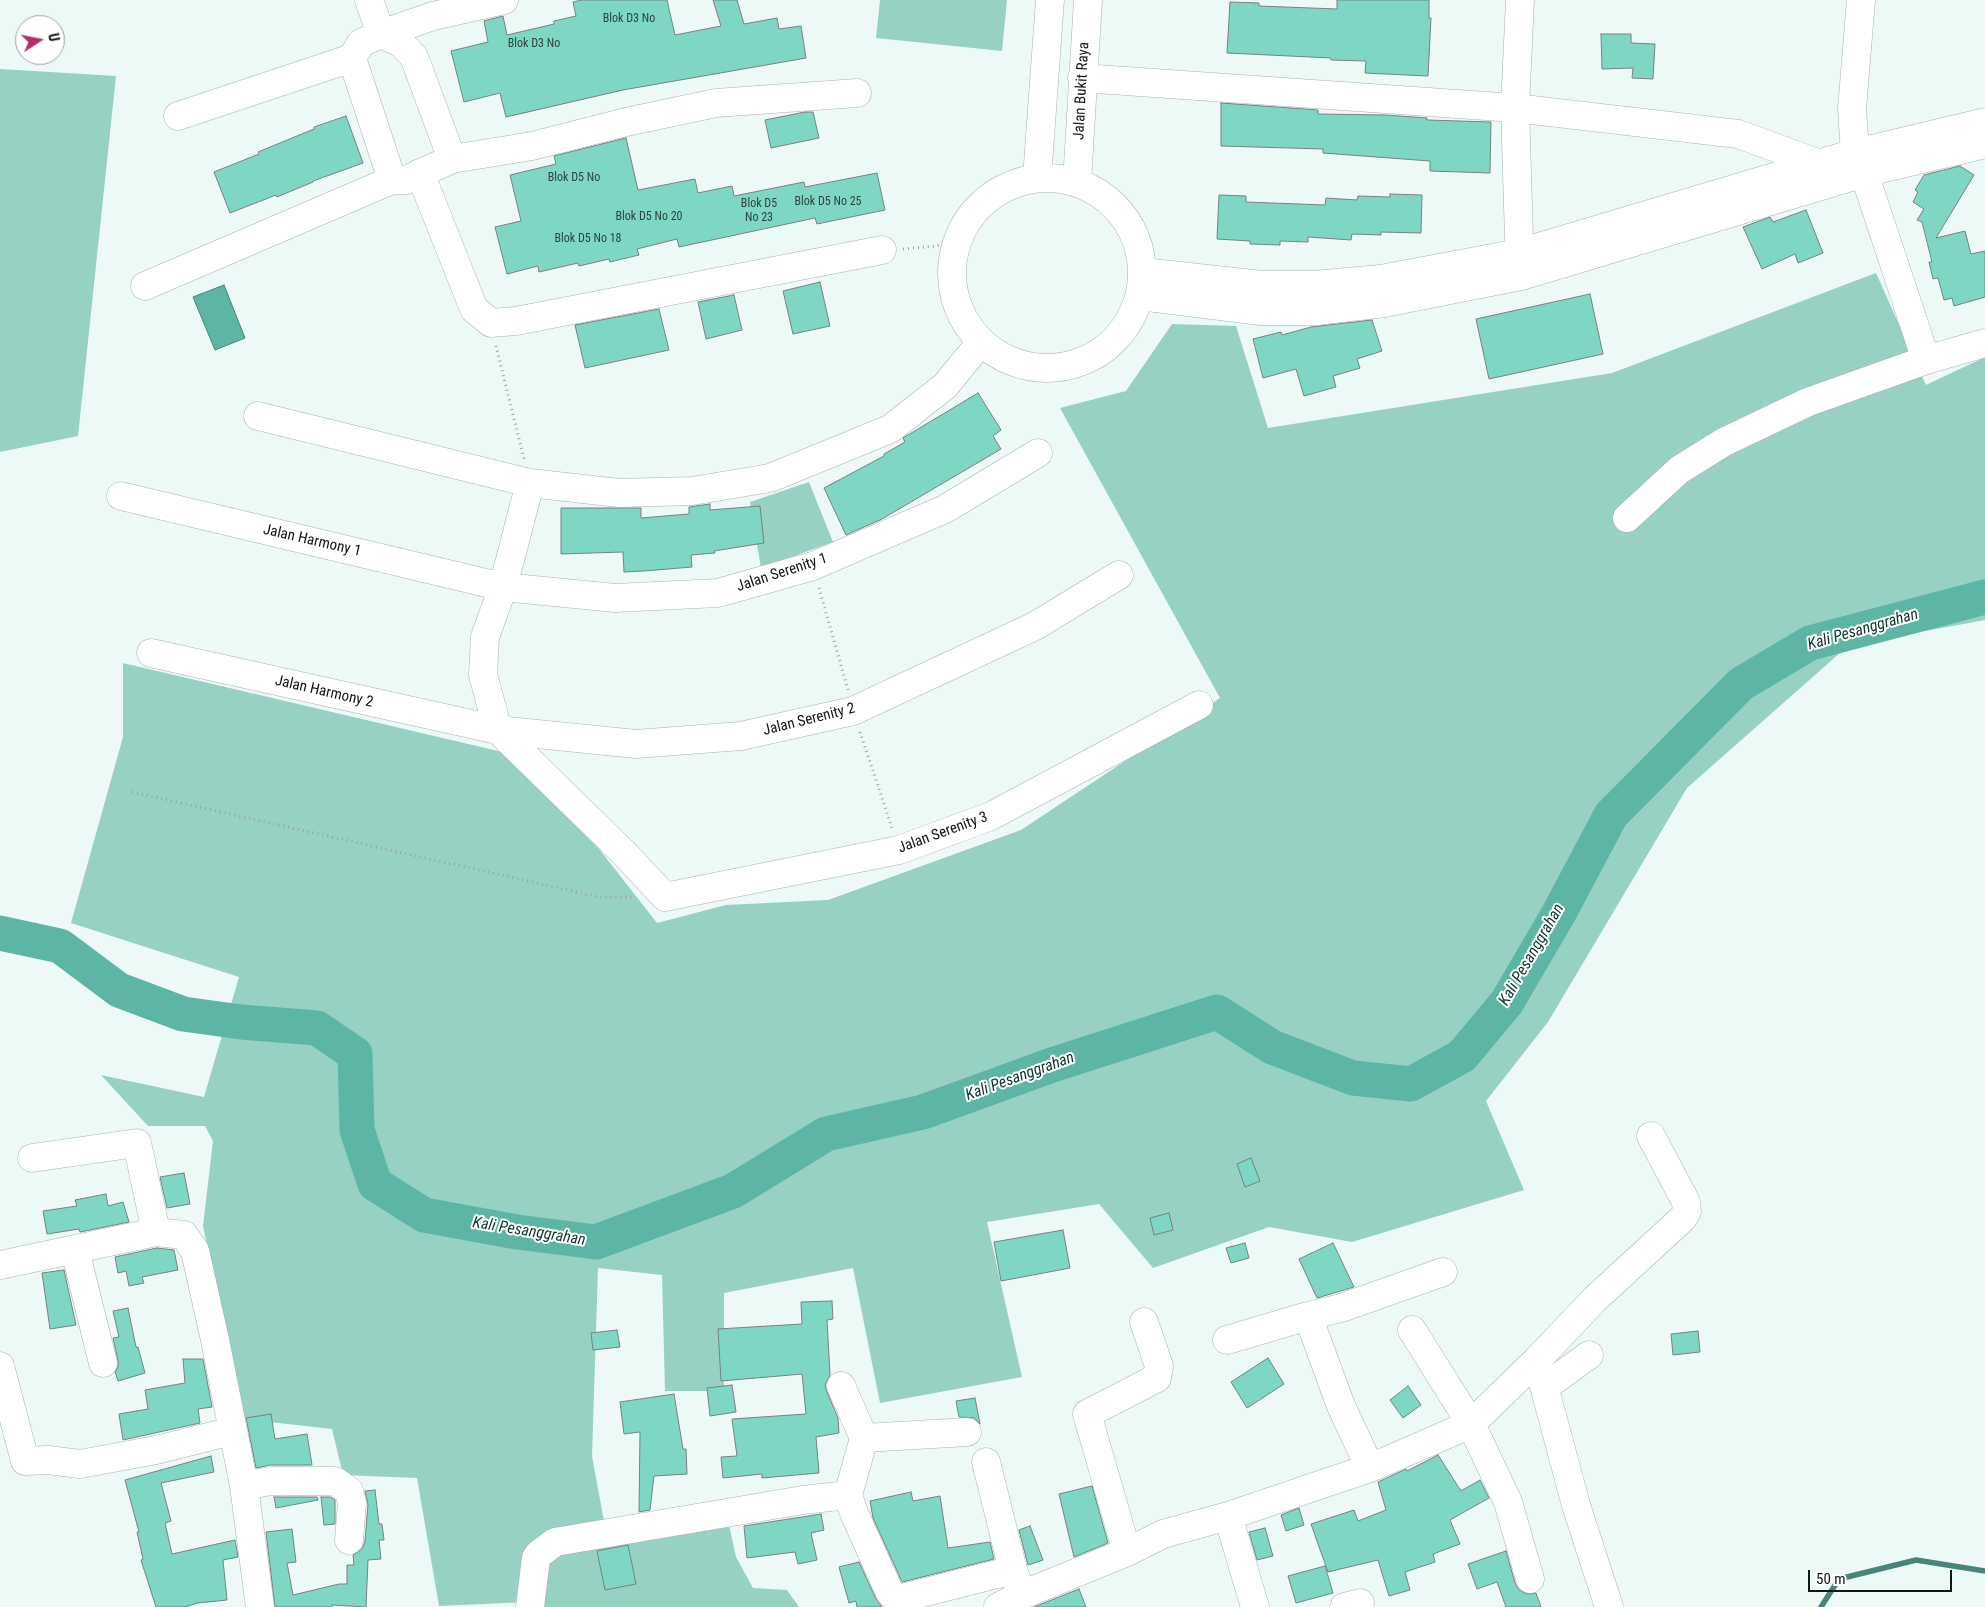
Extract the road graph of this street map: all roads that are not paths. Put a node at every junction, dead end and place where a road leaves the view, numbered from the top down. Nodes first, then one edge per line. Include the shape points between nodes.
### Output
1 (369, 0) edge
2 (504, 0) edge
3 (1050, 0) edge
4 (1088, 0) edge
5 (1520, 0) edge
6 (1861, 0) edge
7 (381, 34) junction
8 (352, 58) junction
9 (1082, 78) junction
10 (857, 92) dead end
11 (1515, 108) junction
12 (178, 116) dead end
13 (1985, 122) edge
14 (1985, 144) edge
15 (452, 159) junction
16 (1859, 163) junction
17 (1820, 164) junction
18 (420, 174) junction
19 (1037, 178) junction
20 (392, 180) junction
21 (1077, 182) junction
22 (882, 250) road end
23 (1520, 265) junction
24 (1142, 284) junction
25 (144, 286) dead end
26 (981, 342) junction
27 (1985, 342) edge
28 (1926, 360) junction
29 (258, 416) dead end
30 (1038, 453) dead end
31 (530, 483) junction
32 (121, 496) dead end
33 (1627, 518) dead end
34 (1119, 575) dead end
35 (503, 587) junction
36 (151, 653) dead end
37 (1199, 705) dead end
38 (498, 730) junction
39 (1651, 1136) dead end
40 (32, 1158) dead end
41 (156, 1232) junction
42 (75, 1250) junction
43 (0, 1265) edge
44 (1443, 1272) dead end
45 (1308, 1316) junction
46 (1144, 1322) dead end
47 (1412, 1330) dead end
48 (1226, 1340) dead end
49 (1589, 1355) dead end
50 (1537, 1360) junction
51 (103, 1363) dead end
52 (0, 1366) edge
53 (841, 1386) dead end
54 (1545, 1386) junction
55 (1471, 1424) junction
56 (232, 1431) junction
57 (967, 1432) dead end
58 (864, 1438) junction
59 (986, 1462) dead end
60 (1370, 1468) junction
61 (244, 1486) junction
62 (848, 1495) junction
63 (1228, 1516) junction
64 (349, 1540) dead end
65 (1126, 1552) junction
66 (1530, 1579) dead end
67 (1021, 1591) edge
68 (260, 1607) edge
69 (530, 1607) edge
70 (998, 1607) edge
71 (1255, 1607) edge
72 (1609, 1607) edge

1 - 7 street
2 - 7 street via 433,16
3 - 19 street
4 - 9 street, Jalan Bukit Raya
5 - 11 street
6 - 16 street via 1852,109
7 - 8 street via 362,43
7 - 15 street via 401,43 414,57
8 - 12 street
8 - 20 street
9 - 11 street
9 - 21 street, Jalan Bukit Raya
10 - 15 street via 716,103 532,146
11 - 17 street via 1738,134
11 - 23 street
13 - 16 street
14 - 16 street
15 - 18 street
16 - 17 street
16 - 23 street
16 - 28 street
17 - 23 street
18 - 20 street via 406,180
18 - 22 street via 474,310 491,324
19 - 21 street
19 - 26 street via 1005,187 978,206 960,234 952,262 954,291 963,319
20 - 25 street
21 - 24 street via 1104,196 1124,216 1138,243
23 - 24 street via 1384,303 1316,311 1261,311
24 - 26 street via 1128,325 1107,348 1080,364 1049,370 1024,366 1000,357
26 - 31 street via 945,386 890,429 770,478 692,491 619,493
27 - 28 street
28 - 33 street via 1808,402 1724,442 1679,470
29 - 31 street
30 - 35 street, Jalan Serenity 1 via 936,513 813,566 718,593 615,598
31 - 35 street
32 - 35 street, Jalan Harmony 1
34 - 38 street, Jalan Serenity 2 via 1035,626 854,711 741,736 636,744
35 - 38 street via 484,646 483,676
36 - 38 street, Jalan Harmony 2
37 - 38 street, Jalan Serenity 3 via 991,816 899,850 665,897
39 - 50 street via 1686,1202 1688,1212 1595,1299
40 - 41 street via 137,1143
41 - 42 street
41 - 56 street via 184,1234 195,1251
42 - 43 street
42 - 51 street
44 - 45 street via 1341,1308
45 - 48 street
45 - 60 street via 1341,1406
46 - 65 street via 1159,1366 1157,1378 1087,1414
47 - 55 street
49 - 54 street
50 - 54 street
50 - 55 street
52 - 56 street via 25,1461 80,1464
53 - 58 street
54 - 72 street via 1576,1505
55 - 60 street
55 - 66 street via 1508,1502
56 - 61 street
57 - 58 street
58 - 62 street
59 - 67 street
60 - 63 street
61 - 64 street via 270,1481 335,1481 349,1491 352,1503
61 - 68 street
62 - 67 street via 890,1593 895,1597
62 - 69 street via 555,1542 536,1558
63 - 65 street via 1163,1534
63 - 71 street
65 - 67 street
67 - 70 street

